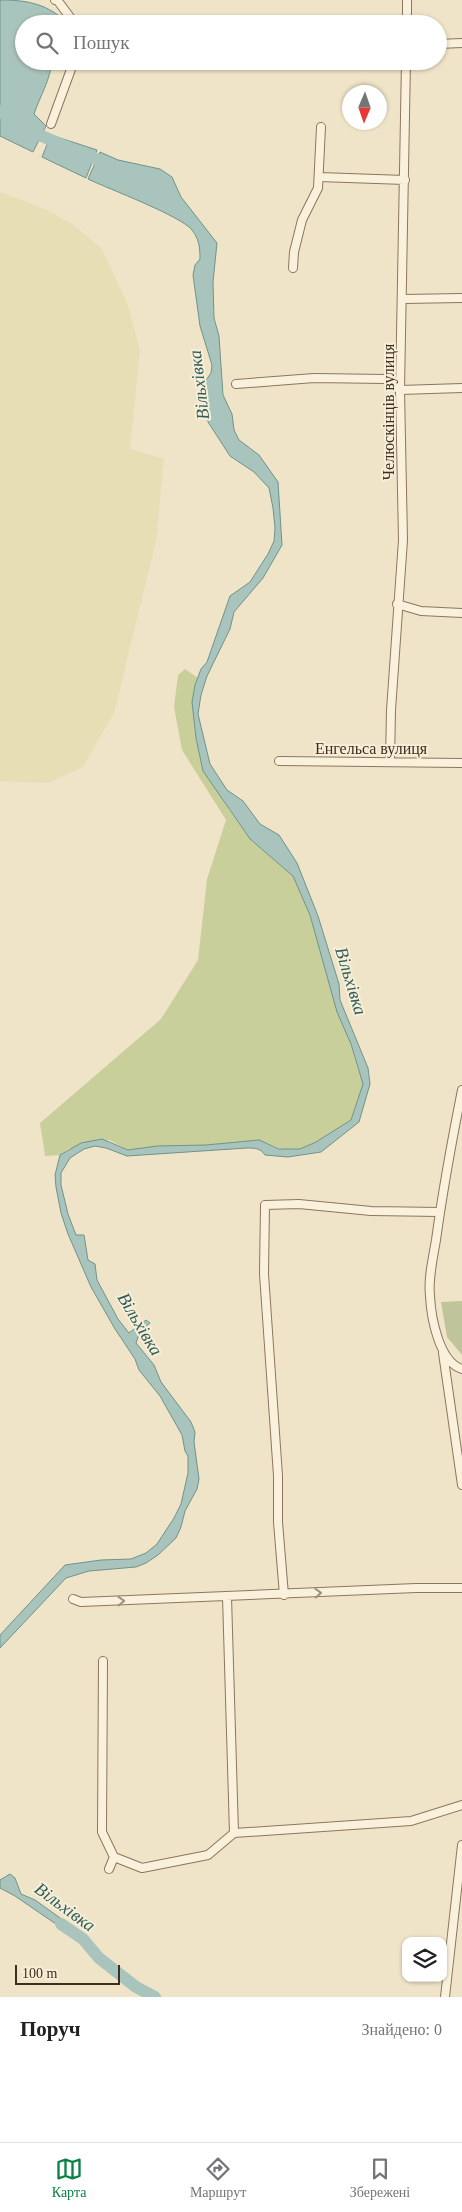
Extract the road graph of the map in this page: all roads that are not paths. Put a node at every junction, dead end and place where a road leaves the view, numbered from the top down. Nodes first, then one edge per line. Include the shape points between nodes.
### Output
1 (55, 0) edge
2 (407, 0) edge
3 (68, 15) edge
4 (407, 15) edge
5 (462, 43) edge
6 (447, 44) edge
7 (71, 70) edge
8 (406, 70) edge
9 (51, 124) dead end
10 (321, 127) dead end
11 (320, 178) junction
12 (405, 180) junction
13 (293, 268) dead end
14 (462, 298) edge
15 (402, 299) junction
16 (236, 384) dead end
17 (462, 388) edge
18 (400, 390) junction
19 (397, 604) junction
20 (462, 613) edge
21 (279, 761) dead end
22 (390, 761) junction
23 (462, 763) edge
24 (462, 1090) edge
25 (440, 1212) junction
26 (443, 1348) junction
27 (462, 1369) edge
28 (462, 1485) edge
29 (462, 1588) edge
30 (284, 1595) junction
31 (228, 1597) junction
32 (73, 1599) dead end
33 (103, 1661) dead end
34 (462, 1805) edge
35 (234, 1833) junction
36 (462, 1845) edge
37 (114, 1857) junction
38 (109, 1869) dead end
39 (445, 1997) edge

1 - 3 street
2 - 4 street
5 - 6 street
7 - 9 street
8 - 12 street, Челюскінців вулиця
10 - 11 street
11 - 12 street
11 - 13 street via 302,220
12 - 15 street, Челюскінців вулиця
14 - 15 street
15 - 18 street, Челюскінців вулиця
16 - 18 street via 314,378 386,379
17 - 18 street
18 - 19 street, Челюскінців вулиця via 403,540
19 - 20 street via 421,611
19 - 22 street, Челюскінців вулиця
21 - 22 street, Енгельса вулиця
22 - 23 street, Енгельса вулиця
24 - 25 street
25 - 26 street via 429,1296 435,1333
25 - 30 street via 371,1212 299,1204 265,1205 264,1274
26 - 27 street via 450,1361
26 - 28 street
30 -> 29 street
30 - 31 street
32 -> 31 street via 81,1602
31 - 35 street
33 - 37 street via 102,1832
34 - 35 street via 411,1820
35 - 37 street via 208,1854 142,1868
36 - 39 street
37 - 38 street

